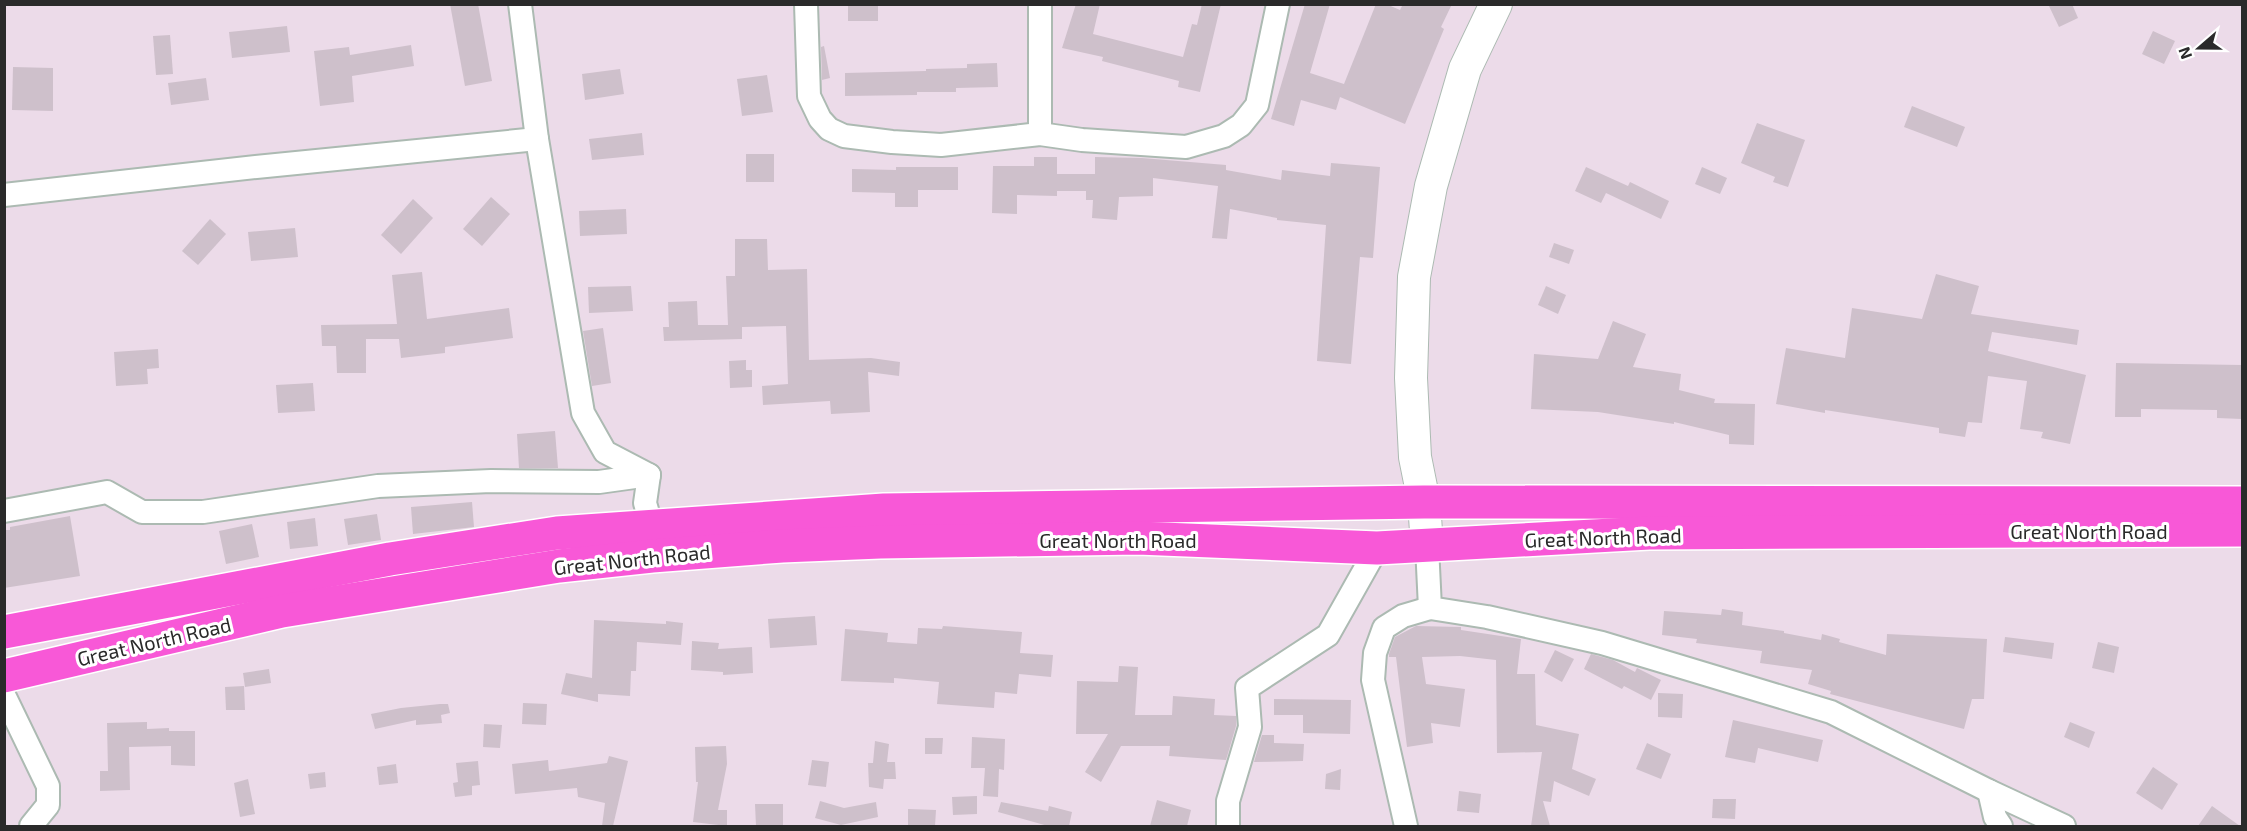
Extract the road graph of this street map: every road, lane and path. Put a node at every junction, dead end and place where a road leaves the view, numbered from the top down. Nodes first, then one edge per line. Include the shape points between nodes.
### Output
1 (520, 4) edge
2 (806, 4) edge
3 (1040, 4) edge
4 (1278, 4) edge
5 (1496, 4) edge
6 (1040, 134) junction
7 (537, 139) junction
8 (4, 195) edge
9 (649, 475) junction
10 (1424, 502) junction
11 (2242, 503) edge
12 (4, 511) edge
13 (652, 527) junction
14 (2242, 530) edge
15 (1427, 546) junction
16 (1377, 548) junction
17 (1430, 609) junction
18 (4, 632) edge
19 (4, 676) edge
20 (4, 695) edge
21 (1989, 792) junction
22 (32, 826) edge
23 (1228, 826) edge
24 (1407, 826) edge
25 (2001, 826) edge
26 (2064, 826) edge

1 - 7 street
2 - 6 street via 809,96 829,129 844,136 941,145
3 - 6 street
4 - 6 street via 1257,105 1241,125 1224,136 1186,147
5 - 10 main road via 1465,69 1431,186 1414,277 1411,378 1415,458
7 - 8 street
7 - 9 street via 583,412 604,452
9 - 12 street via 599,482 378,486 203,512 142,512 107,492
9 - 13 street via 645,503
10 - 11 highway, Great North Road
10 - 13 highway, Great North Road via 884,510
10 - 15 main road
13 - 18 highway, Great North Road via 557,533 468,546
14 - 15 highway, Great North Road via 1649,533
15 - 16 highway, Great North Road
15 - 17 street
16 - 19 highway, Great North Road via 1137,538 834,543 652,556 560,566 282,611
16 - 23 street via 1328,635 1247,688 1250,727 1228,801
17 - 21 street via 1487,617 1602,643 1831,712
17 - 24 street via 1403,616 1384,628 1375,653 1373,680
20 - 22 street via 48,786 48,805
21 - 25 street
21 - 26 street

